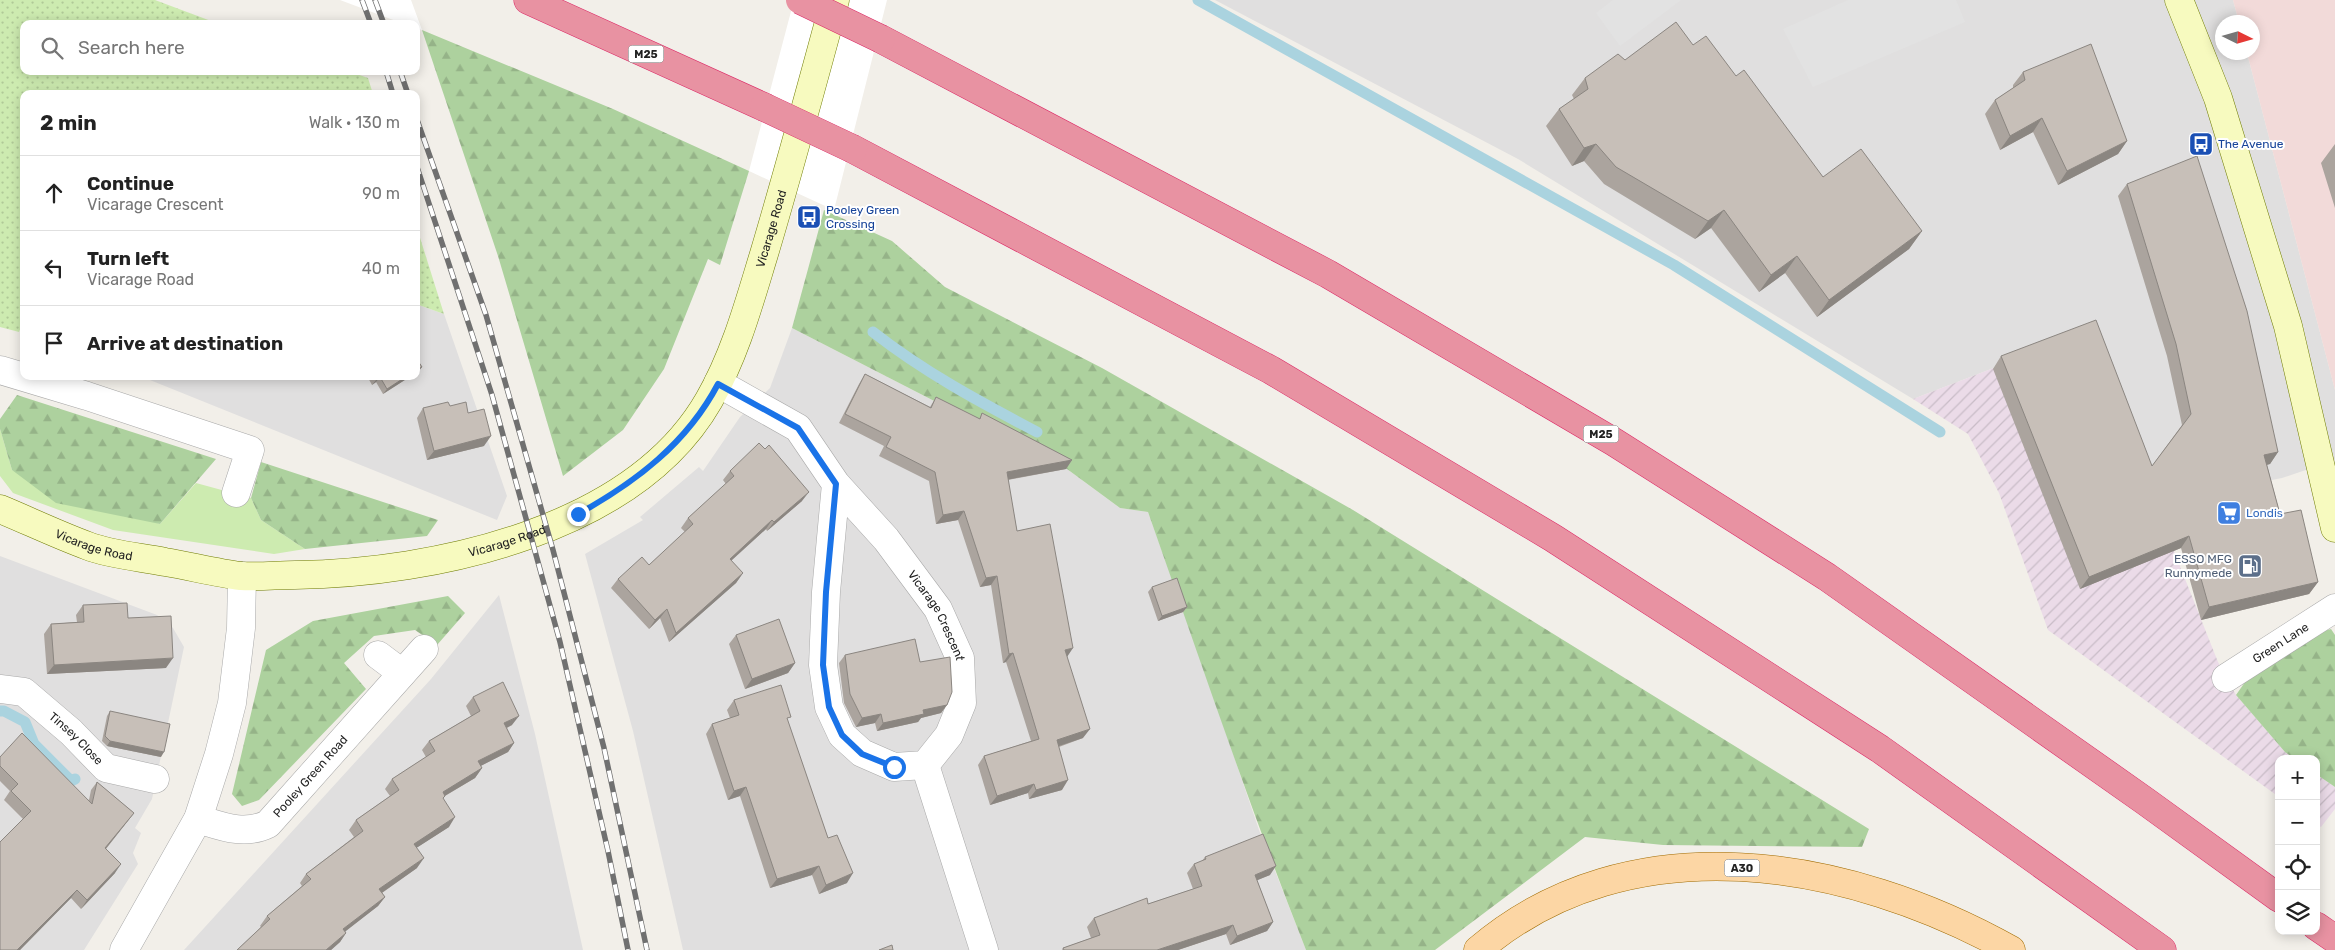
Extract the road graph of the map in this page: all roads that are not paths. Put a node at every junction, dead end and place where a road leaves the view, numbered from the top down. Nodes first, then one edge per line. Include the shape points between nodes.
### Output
1 (528, 0) edge
2 (800, 0) edge
3 (835, 0) edge
4 (2179, 0) edge
5 (1, 372) edge
6 (20, 377) edge
7 (30, 380) edge
8 (718, 384) junction
9 (836, 484) junction
10 (236, 494) dead end
11 (0, 509) edge
12 (2335, 528) edge
13 (242, 576) junction
14 (2335, 608) edge
15 (424, 649) dead end
16 (378, 654) dead end
17 (402, 673) junction
18 (2226, 678) dead end
19 (0, 689) edge
20 (925, 764) junction
21 (155, 779) dead end
22 (198, 819) junction
23 (2275, 895) edge
24 (2320, 929) edge
25 (2335, 939) edge
26 (124, 950) edge
27 (984, 950) edge
28 (1478, 950) edge
29 (2011, 950) edge
30 (2162, 950) edge

1 - 30 highway, M25, bridge via 853,150 1271,370 1553,538 1880,749
2 - 23 highway, M25, bridge via 881,38 1328,274 1614,442 1827,577
3 - 8 main road, Vicarage Road via 759,269 736,341
4 - 12 main road via 2218,98 2288,326
5 - 6 street
7 - 10 street via 250,450
8 - 9 street, Vicarage Crescent via 798,428
8 - 13 main road, Vicarage Road via 697,419 674,446 642,474 615,494 547,529 456,556 379,569 333,574
9 - 20 street, Vicarage Crescent via 886,540 938,609 960,658 962,703 949,735
9 - 20 street via 823,665 829,707 842,735 862,754 894,767
11 - 13 main road, Vicarage Road via 91,547
13 - 22 street via 241,628 232,703 220,754
14 - 18 street, Green Lane
15 - 17 street, Pooley Green Road
16 - 17 street
17 - 22 street, Pooley Green Road via 268,824 256,830 242,830
19 - 21 street, Tinsey Close via 24,692 72,732 106,768
20 - 27 street
22 - 26 street
24 - 25 highway
28 - 29 main road, A30 via 1526,915 1572,892 1612,878 1653,870 1706,866 1766,869 1862,887 1952,921

